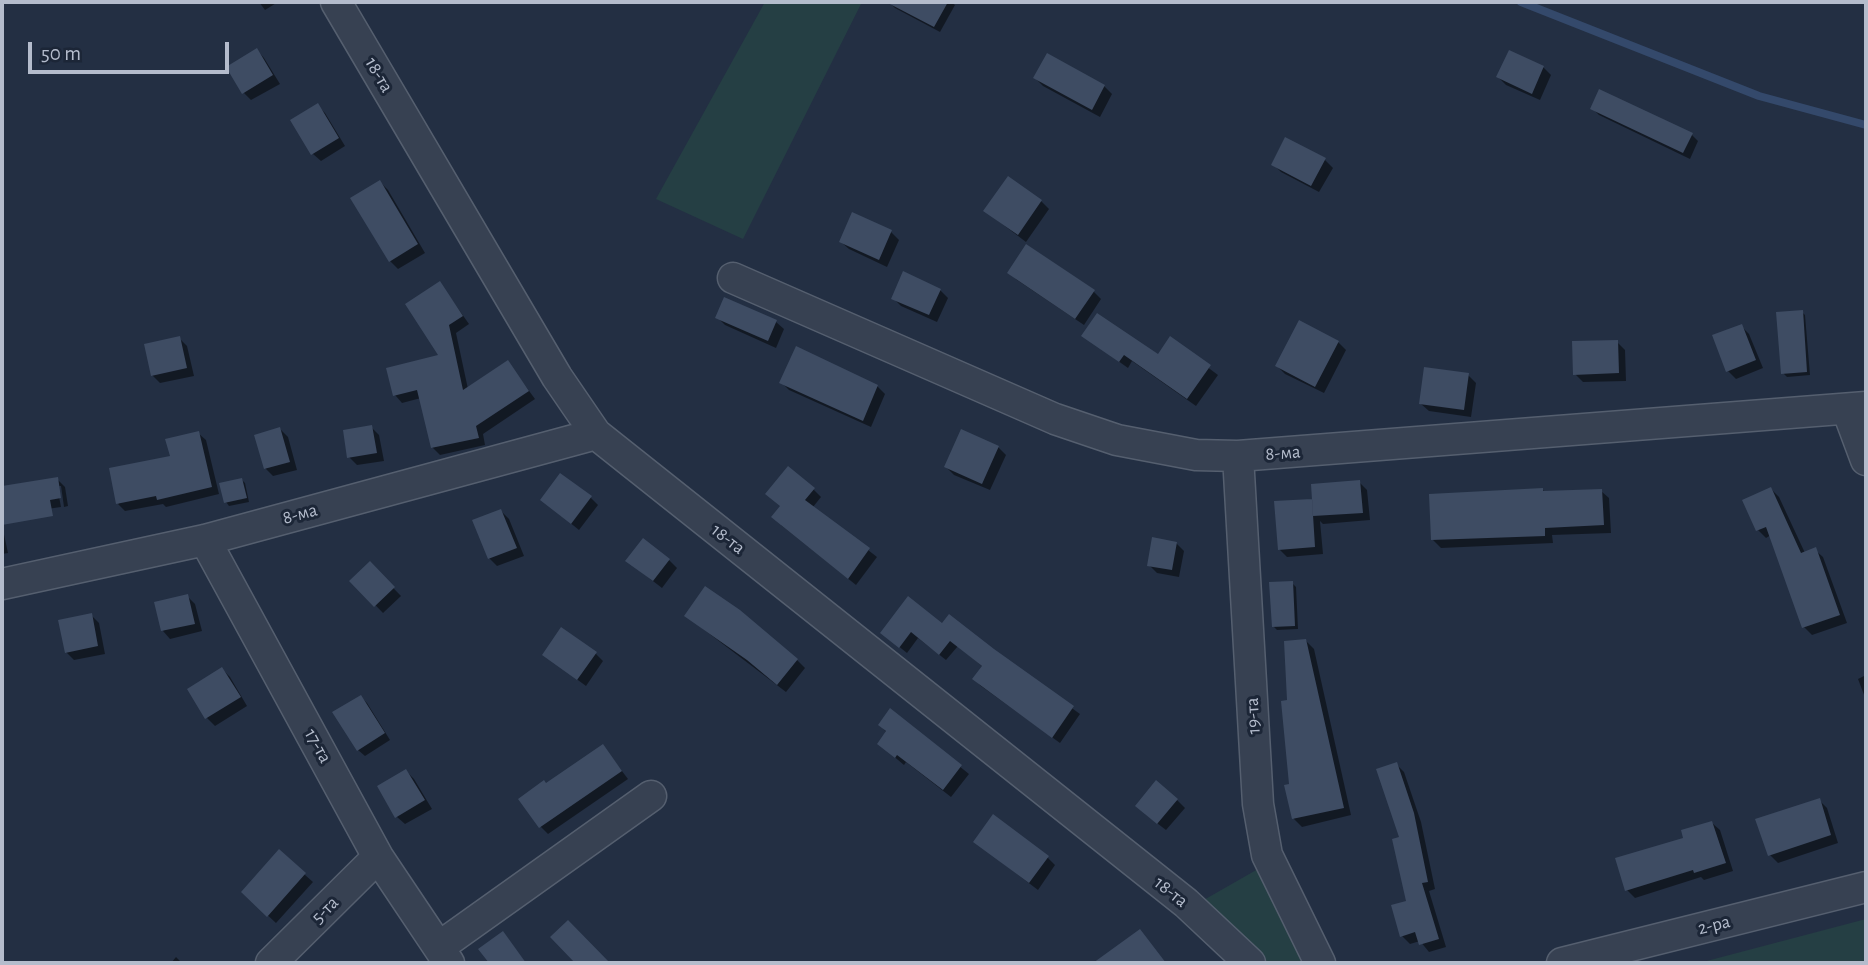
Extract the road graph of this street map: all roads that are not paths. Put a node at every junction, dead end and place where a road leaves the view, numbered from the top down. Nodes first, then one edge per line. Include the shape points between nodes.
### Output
1 (336, 2) edge
2 (733, 278) dead end
3 (1856, 408) edge
4 (596, 434) junction
5 (1238, 456) junction
6 (1866, 460) edge
7 (205, 540) junction
8 (2, 584) edge
9 (651, 796) dead end
10 (378, 857) junction
11 (1866, 887) edge
12 (444, 955) edge
13 (271, 963) edge
14 (1250, 963) edge
15 (1320, 963) edge
16 (1562, 963) edge

1 - 4 street, 18-та via 557,377
2 - 5 street, 8-ма via 1055,419 1159,450
3 - 5 street, 8-ма
3 - 6 street
4 - 7 street, 8-ма
4 - 14 street, 18-та via 1186,903
5 - 15 street, 19-та via 1258,804 1267,855
7 - 8 street, 8-ма
7 - 10 street, 17-та
9 - 12 street, 17-та
10 - 12 street, 17-та
10 - 13 street, 5-та
11 - 16 street, 2-ра

